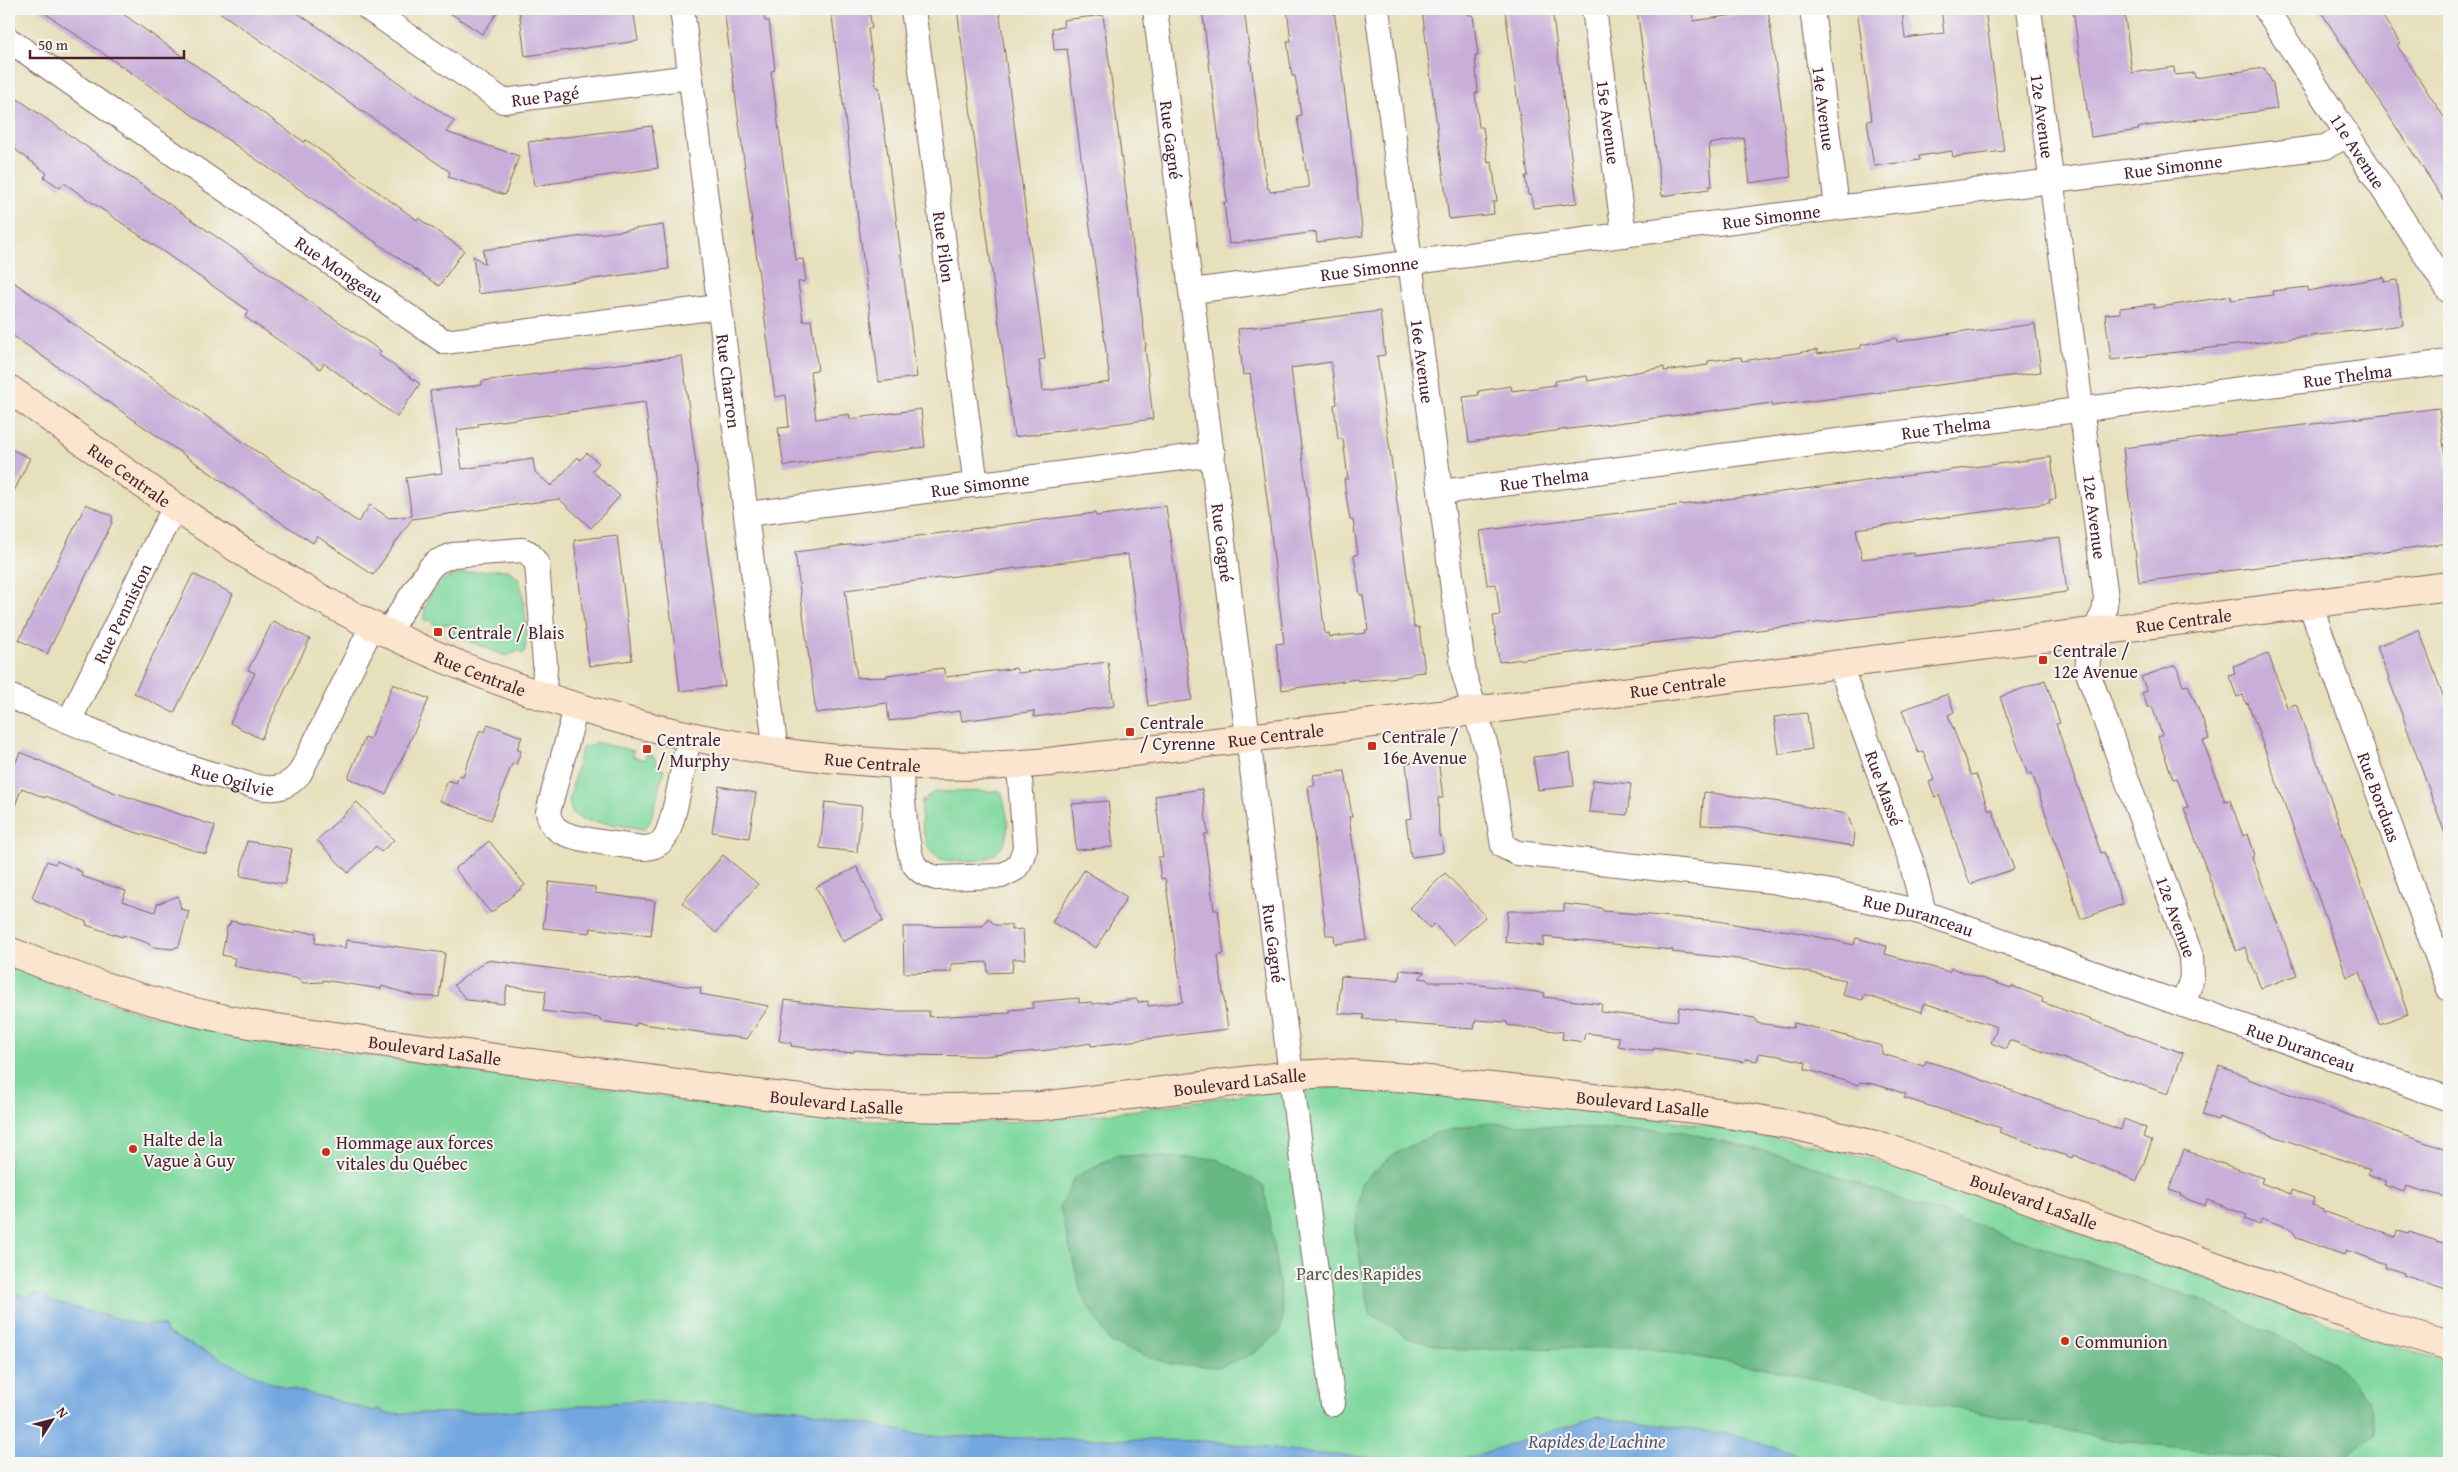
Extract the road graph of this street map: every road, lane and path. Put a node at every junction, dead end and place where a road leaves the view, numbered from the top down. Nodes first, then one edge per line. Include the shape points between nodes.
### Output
1 (369, 9) edge
2 (682, 9) edge
3 (913, 9) edge
4 (1155, 9) edge
5 (1377, 9) edge
6 (1594, 9) edge
7 (1812, 9) edge
8 (2029, 9) edge
9 (2266, 9) edge
10 (9, 40) edge
11 (690, 77) junction
12 (2348, 135) junction
13 (2051, 182) junction
14 (1837, 207) junction
15 (1624, 235) junction
16 (1410, 263) junction
17 (1192, 291) junction
18 (2449, 292) edge
19 (718, 307) junction
20 (2449, 362) edge
21 (9, 389) edge
22 (2082, 410) junction
23 (1213, 454) junction
24 (976, 484) junction
25 (1441, 492) junction
26 (176, 506) junction
27 (747, 514) junction
28 (2449, 586) edge
29 (2310, 604) junction
30 (379, 629) junction
31 (2093, 632) junction
32 (1840, 664) junction
33 (9, 696) edge
34 (544, 697) junction
35 (576, 708) junction
36 (1475, 711) junction
37 (69, 721) junction
38 (689, 738) junction
39 (1248, 739) junction
40 (776, 752) junction
41 (1019, 765) junction
42 (900, 766) junction
43 (1924, 913) junction
44 (9, 951) edge
45 (2449, 989) edge
46 (2183, 1005) junction
47 (1292, 1075) junction
48 (2449, 1100) edge
49 (2449, 1346) edge
50 (1333, 1404) dead end

1 - 11 street, Rue Pagé via 503,101
2 - 11 street, Rue Charron
3 - 24 street, Rue Pilon
4 - 17 street, Rue Gagné
5 - 16 street, 16e Avenue
6 - 15 street, 15e Avenue
7 - 14 street, 14e Avenue
8 - 13 street, 12e Avenue
9 - 12 street, 11e Avenue
10 - 19 street, Rue Mongeau via 445,342
11 - 19 street, Rue Charron
12 - 13 street, Rue Simonne via 2324,147
12 - 18 street, 11e Avenue
13 - 14 street, Rue Simonne
13 - 22 street, 12e Avenue
14 - 15 street, Rue Simonne
15 - 16 street, Rue Simonne
16 - 17 street, Rue Simonne
16 - 25 street, 16e Avenue
17 - 23 street, Rue Gagné
19 - 27 street, Rue Charron
20 - 22 street, Rue Thelma
21 - 26 street, Rue Centrale
22 - 25 street, Rue Thelma
22 - 31 street, 12e Avenue via 2106,598 2104,612
23 - 24 street, Rue Simonne
23 - 39 street, Rue Gagné
24 - 27 street, Rue Simonne
25 - 36 street, 16e Avenue via 1464,674
26 - 30 street, Rue Centrale via 274,571
26 - 37 street, Rue Penniston
27 - 40 street, Rue Charron
28 - 29 street, Rue Centrale
29 - 31 street, Rue Centrale
29 - 45 street, Rue Borduas
30 - 34 street, Rue Centrale via 440,657
30 - 34 street, Rue Ogilvie via 436,562 453,555 522,550 537,564 545,664
30 - 37 street, Rue Ogilvie via 300,773 286,786 266,788 217,775 159,757
31 - 32 street, Rue Centrale
31 - 46 street, 12e Avenue via 2087,649 2087,670 2193,964
32 - 36 street, Rue Centrale
32 - 43 street, Rue Massé via 1911,861
33 - 37 street, Rue Ogilvie
34 - 35 street, Rue Centrale
35 - 38 street, Rue Centrale
35 - 38 street via 548,812 557,829 569,835 642,848 661,842 670,826
36 - 39 street, Rue Centrale
36 - 43 street, Rue Duranceau via 1488,753 1503,846 1517,853 1772,882
38 - 40 street, Rue Centrale
39 - 41 street, Rue Centrale
39 - 47 street, Rue Gagné
40 - 42 street, Rue Centrale
41 - 42 street, Rue Centrale
41 - 42 street via 1025,848 1015,869 1001,876 937,878 920,871 911,855
43 - 46 street, Rue Duranceau
44 - 47 street, Boulevard LaSalle via 152,1002 218,1018 325,1036 825,1102 912,1108 1041,1106
46 - 48 street, Rue Duranceau
47 - 49 street, Boulevard LaSalle via 1376,1074 1651,1103 1747,1116 1836,1134 1918,1159 2376,1324
47 - 50 street, Rue Gagné

